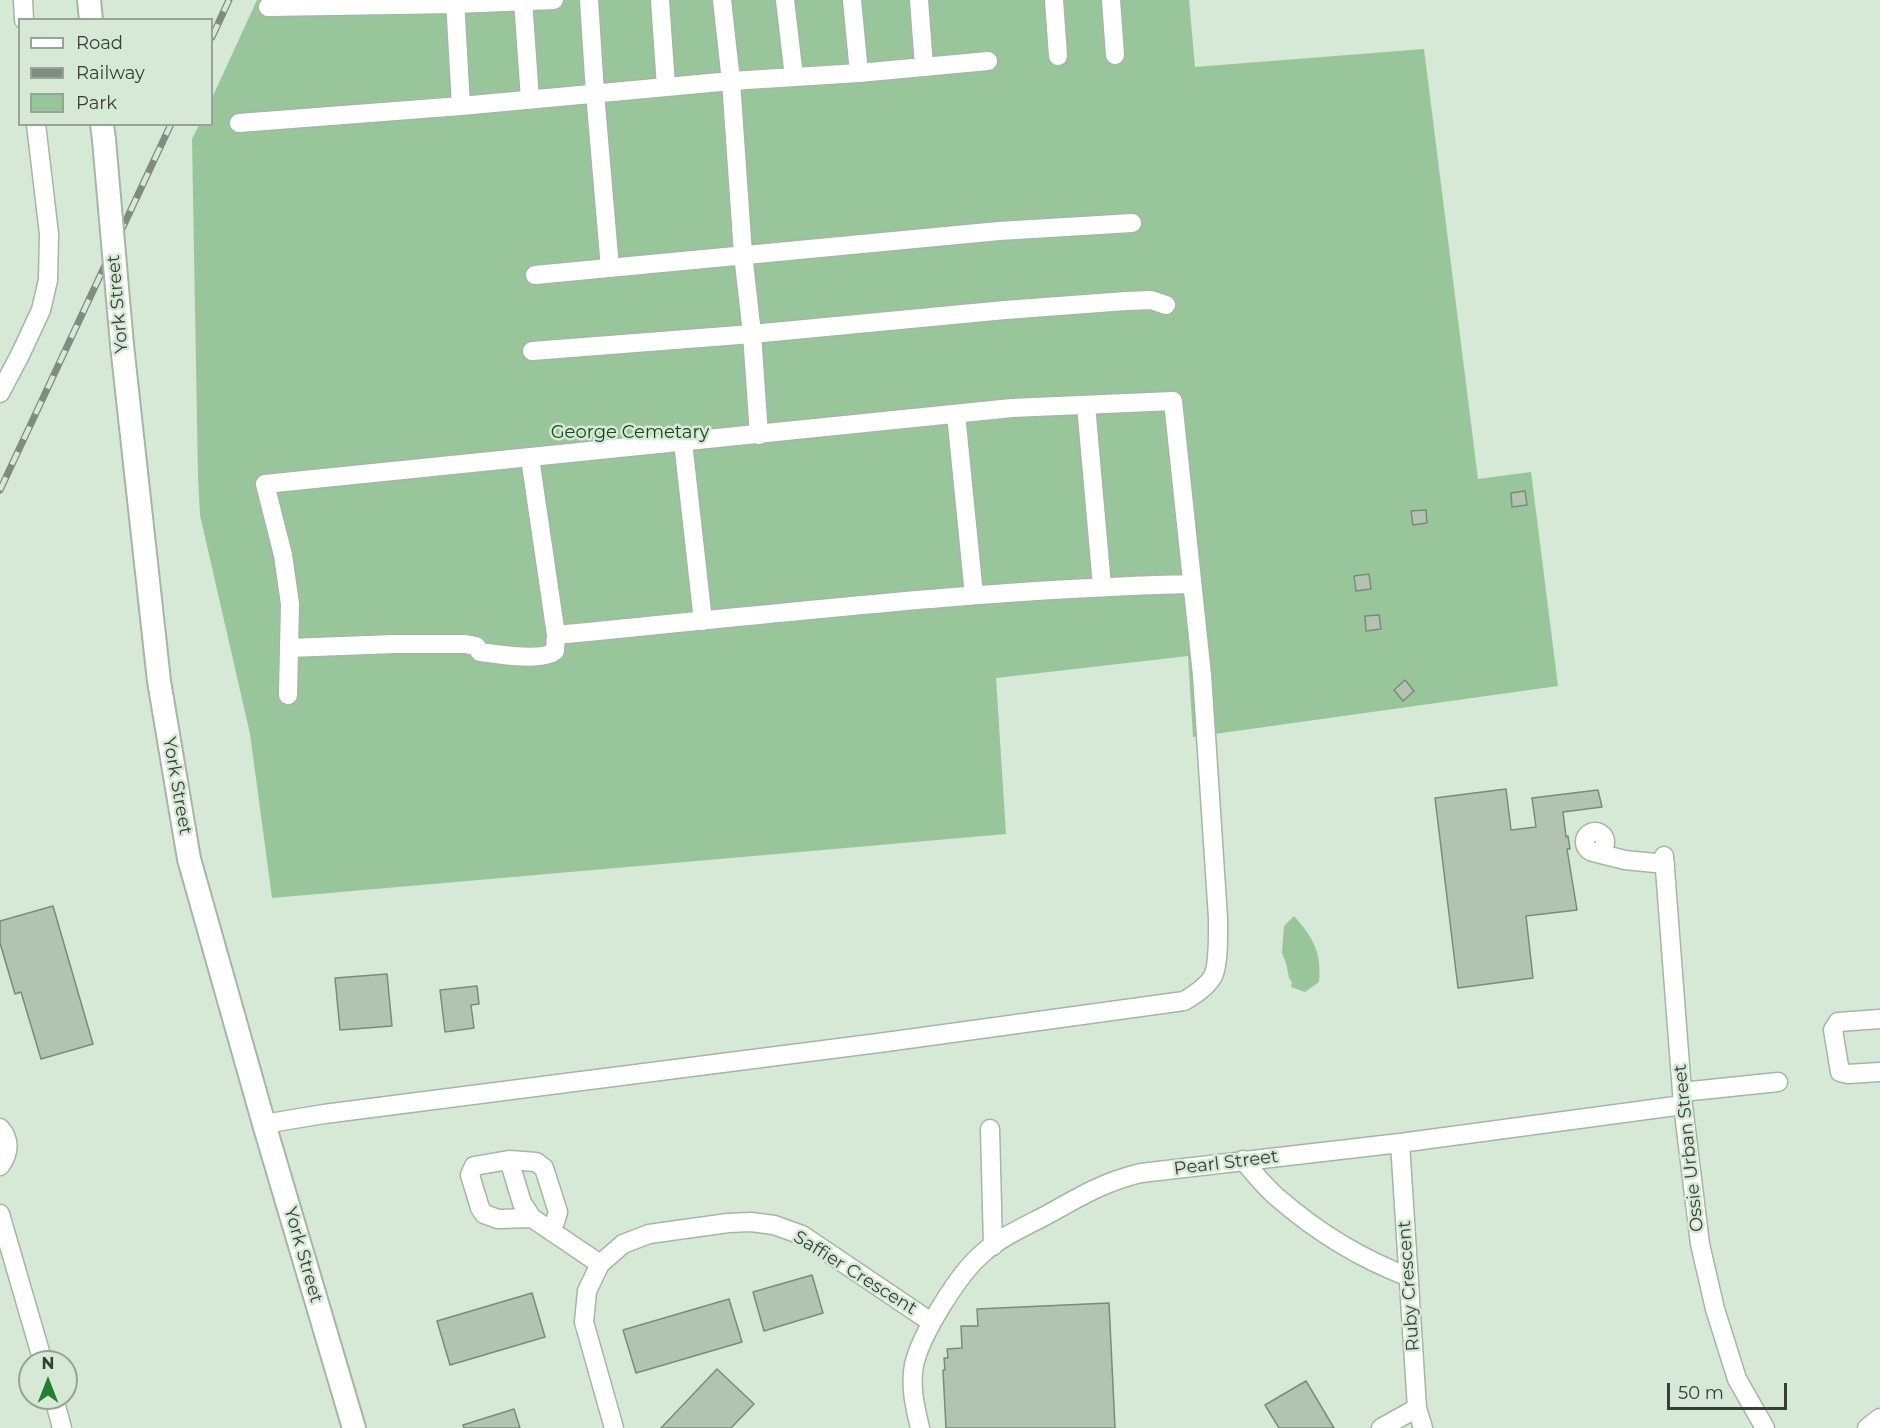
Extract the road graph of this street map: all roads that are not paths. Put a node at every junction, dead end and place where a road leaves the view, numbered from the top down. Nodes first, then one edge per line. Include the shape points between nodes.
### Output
1 (23, 0) edge
2 (89, 0) edge
3 (554, 0) edge
4 (589, 0) edge
5 (660, 0) edge
6 (722, 0) edge
7 (784, 0) edge
8 (852, 0) edge
9 (919, 0) edge
10 (1054, 0) edge
11 (1111, 0) edge
12 (523, 1) edge
13 (455, 2) edge
14 (268, 7) dead end
15 (24, 18) edge
16 (91, 18) edge
17 (1115, 55) dead end
18 (1058, 56) dead end
19 (988, 61) dead end
20 (924, 66) junction
21 (859, 73) junction
22 (794, 77) junction
23 (732, 81) junction
24 (666, 87) junction
25 (595, 93) junction
26 (530, 99) junction
27 (462, 106) junction
28 (239, 123) dead end
29 (36, 126) edge
30 (103, 133) edge
31 (1132, 223) dead end
32 (743, 254) junction
33 (610, 268) junction
34 (535, 275) dead end
35 (1166, 304) dead end
36 (752, 334) junction
37 (532, 351) dead end
38 (0, 393) edge
39 (1086, 405) junction
40 (956, 414) junction
41 (759, 435) junction
42 (683, 442) junction
43 (530, 458) junction
44 (1192, 584) junction
45 (1102, 586) junction
46 (974, 595) junction
47 (703, 621) junction
48 (556, 635) junction
49 (289, 648) junction
50 (288, 695) dead end
51 (1593, 852) dead end
52 (1880, 1019) edge
53 (1880, 1072) edge
54 (1778, 1082) dead end
55 (1682, 1099) junction
56 (264, 1124) junction
57 (0, 1128) edge
58 (990, 1129) dead end
59 (1400, 1143) junction
60 (509, 1160) junction
61 (1243, 1160) junction
62 (0, 1166) edge
63 (0, 1214) edge
64 (532, 1218) junction
65 (549, 1229) junction
66 (993, 1246) junction
67 (600, 1264) junction
68 (1409, 1277) junction
69 (931, 1322) junction
70 (40, 1350) edge
71 (1417, 1408) junction
72 (58, 1410) edge
73 (1880, 1418) edge
74 (63, 1428) edge
75 (354, 1428) edge
76 (614, 1428) edge
77 (920, 1428) edge
78 (1382, 1428) edge
79 (1423, 1428) edge
80 (1765, 1428) edge
81 (1867, 1428) edge

1 - 15 street
2 - 16 main road
3 - 12 street
4 - 25 street
5 - 24 street
6 - 23 street
7 - 22 street
8 - 21 street
9 - 20 street
10 - 18 street
11 - 17 street
12 - 13 street
12 - 26 street
13 - 14 street
13 - 27 street
19 - 20 street
20 - 21 street
21 - 22 street
22 - 23 street
23 - 24 street
23 - 32 street
24 - 25 street
25 - 26 street
25 - 33 street
26 - 27 street
27 - 28 street
29 - 38 street via 49,234 48,280 40,310
30 - 56 main road, York Street, bridge via 159,681 183,829
31 - 32 street
32 - 33 street
32 - 36 street
33 - 34 street
35 - 36 street via 1151,300 1115,302
36 - 37 street
36 - 41 street
39 - 40 street
39 - 44 street via 1173,401
39 - 45 street
40 - 41 street
40 - 46 street
41 - 42 street
42 - 43 street
42 - 47 street
43 - 48 street
43 - 49 street via 265,484 290,604
44 - 45 street
44 - 56 street via 1218,918 1213,975 1198,993 1184,1001
45 - 46 street
46 - 47 street
47 - 48 street
48 - 49 street via 555,651 545,656 499,655 465,644
49 - 50 street
51 - 55 street, Ossie Urban Street via 1624,860 1665,860
52 - 53 street via 1838,1022 1833,1030 1840,1072
54 - 55 street, Pearl Street
55 - 59 street, Pearl Street
55 - 80 street, Ossie Urban Street via 1700,1244 1715,1309 1737,1379
56 - 75 main road, York Street
57 - 62 street via 8,1145
58 - 66 street
59 - 61 street, Pearl Street
59 - 68 street, Ruby Crescent
60 - 64 street via 522,1203
60 - 64 street via 477,1164 471,1169 480,1208 484,1214 498,1219
60 - 65 street via 537,1162 544,1168 558,1212
61 - 66 street, Pearl Street via 1142,1173 1101,1185
61 - 68 street via 1277,1198 1314,1225 1347,1248
63 - 70 street
64 - 65 street
65 - 67 street
66 - 69 street, Pearl Street via 970,1266
67 - 69 street, Saffier Crescent via 623,1244 649,1234 751,1222 774,1225 802,1235
67 - 76 street, Saffier Crescent via 587,1291 584,1322
68 - 71 street, Ruby Crescent
69 - 77 street, Pearl Street via 914,1364 912,1396
71 - 78 street
71 - 79 street, Ruby Crescent
72 - 74 street
73 - 81 street

